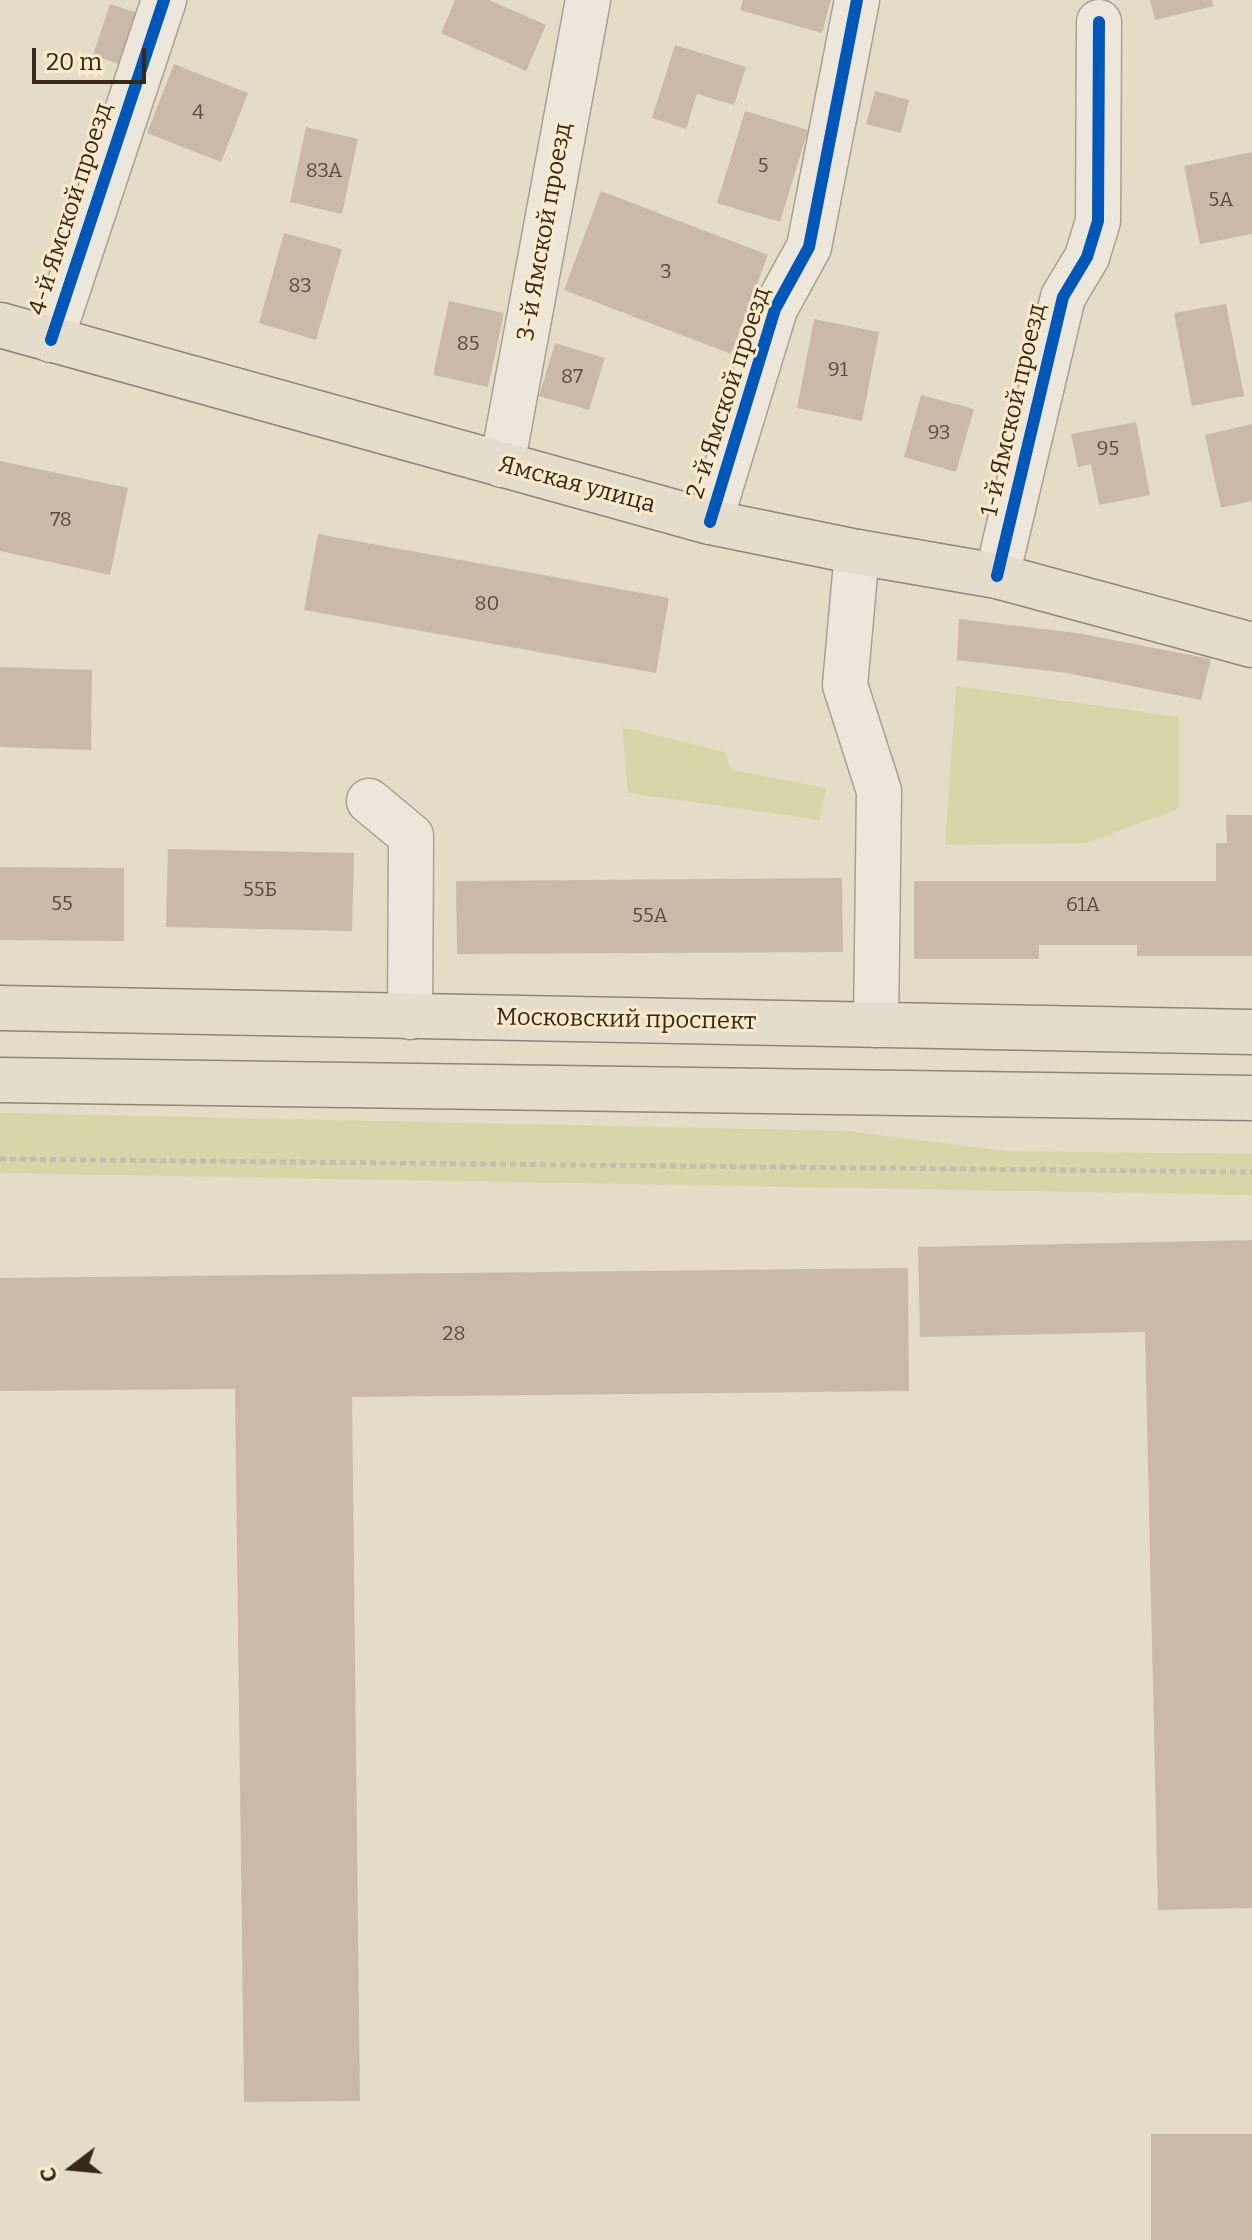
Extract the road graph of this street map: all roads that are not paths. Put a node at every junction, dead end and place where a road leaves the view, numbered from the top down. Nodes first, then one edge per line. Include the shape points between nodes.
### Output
1 (164, 0) edge
2 (588, 0) edge
3 (857, 0) edge
4 (1099, 22) dead end
5 (0, 325) edge
6 (51, 340) junction
7 (502, 465) junction
8 (710, 522) junction
9 (857, 552) junction
10 (997, 576) junction
11 (1252, 645) edge
12 (369, 801) dead end
13 (0, 1008) edge
14 (410, 1017) junction
15 (876, 1025) junction
16 (1252, 1032) edge
17 (0, 1080) edge
18 (1252, 1098) edge

1 - 6 street, 4-й Ямской проезд
2 - 7 street, 3-й Ямской проезд
3 - 8 street, 2-й Ямской проезд via 809,247 775,309
4 - 10 street, 1-й Ямской проезд via 1098,221 1087,257 1063,297
5 - 6 main road, Ямская улица
6 - 7 main road, Ямская улица
7 - 8 main road, Ямская улица
8 - 9 main road, Ямская улица
9 - 10 main road, Ямская улица
9 - 15 street via 845,685 879,791
10 - 11 main road, Ямская улица
12 - 14 street via 411,836
13 - 14 main road, Московский проспект
14 - 15 main road, Московский проспект
15 - 16 main road, Московский проспект
17 - 18 main road

